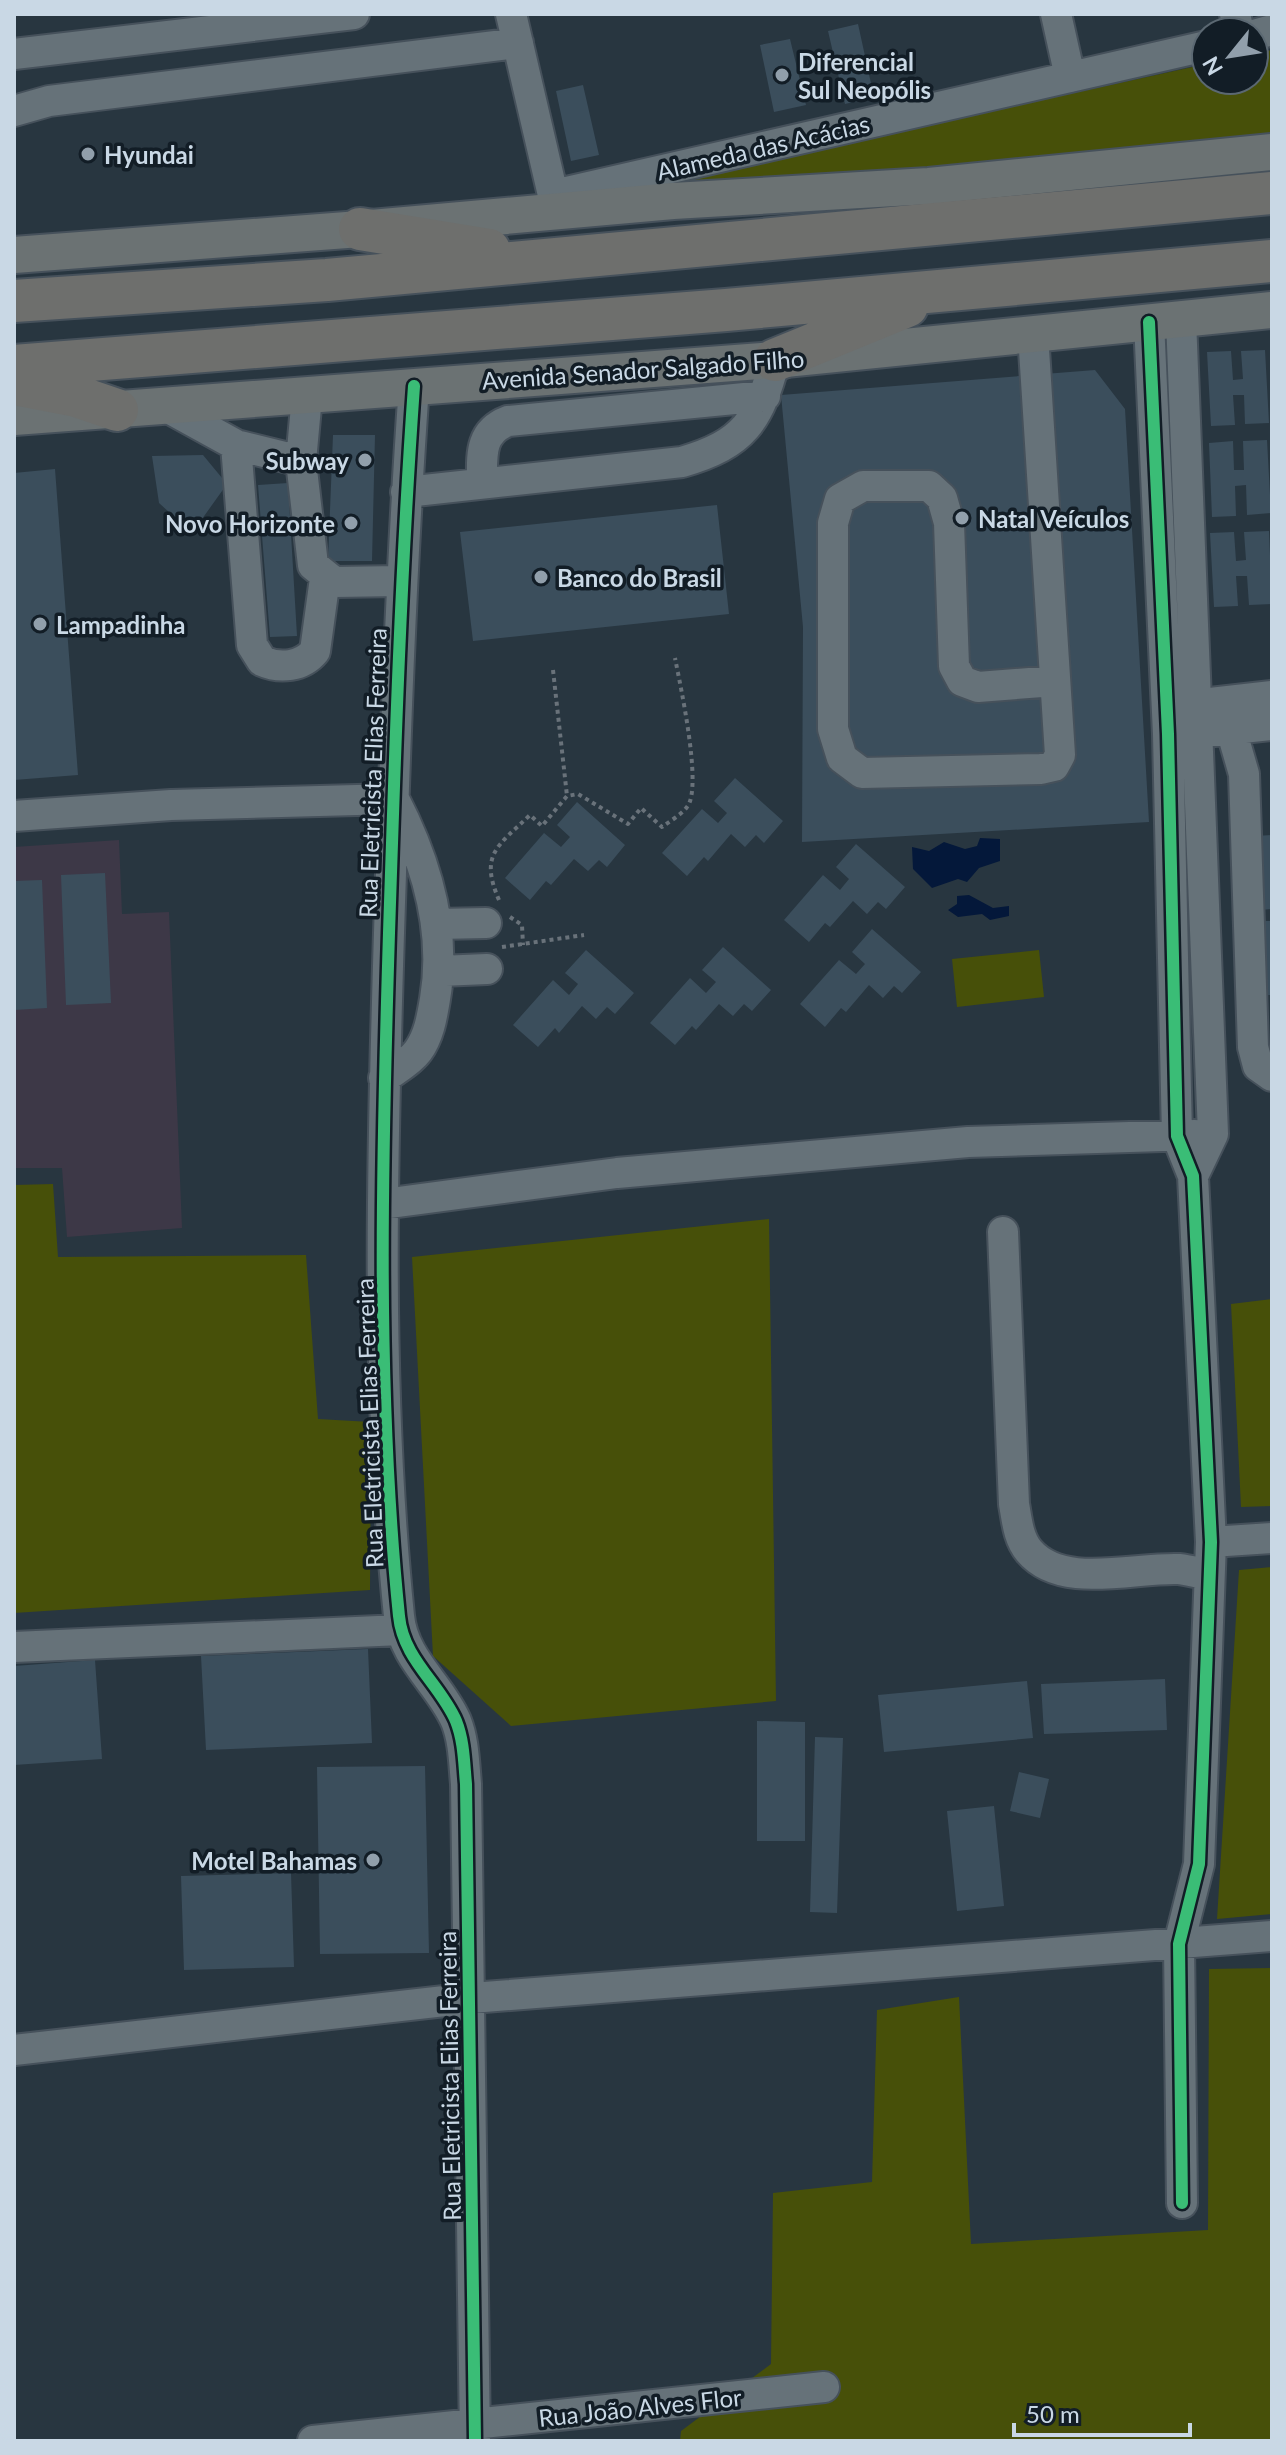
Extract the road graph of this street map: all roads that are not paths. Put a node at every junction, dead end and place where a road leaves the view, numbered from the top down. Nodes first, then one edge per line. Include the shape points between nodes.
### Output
1 (354, 14) edge
2 (511, 14) edge
3 (1056, 14) edge
4 (518, 43) junction
5 (1190, 50) edge
6 (14, 54) edge
7 (1070, 77) junction
8 (14, 111) edge
9 (1272, 152) edge
10 (1272, 193) edge
11 (360, 229) junction
12 (14, 255) edge
13 (546, 259) junction
14 (1272, 261) edge
15 (943, 291) junction
16 (14, 301) edge
17 (1272, 310) edge
18 (1165, 321) junction
19 (1033, 334) junction
20 (14, 366) edge
21 (770, 378) junction
22 (14, 384) edge
23 (414, 386) junction
24 (307, 396) junction
25 (167, 407) junction
26 (117, 410) junction
27 (14, 417) edge
28 (236, 445) junction
29 (301, 461) junction
30 (482, 483) junction
31 (406, 492) junction
32 (325, 578) junction
33 (400, 581) junction
34 (1055, 681) junction
35 (1272, 696) edge
36 (1182, 720) junction
37 (1272, 725) edge
38 (1231, 729) junction
39 (394, 799) junction
40 (14, 816) edge
41 (437, 924) junction
42 (440, 971) junction
43 (1272, 1076) edge
44 (384, 1078) junction
45 (1213, 1134) junction
46 (1177, 1136) junction
47 (1193, 1176) junction
48 (383, 1204) junction
49 (1003, 1232) dead end
50 (1272, 1538) edge
51 (1211, 1542) junction
52 (1209, 1575) junction
53 (401, 1630) junction
54 (14, 1647) edge
55 (1272, 1936) edge
56 (1179, 1944) junction
57 (471, 1998) junction
58 (14, 2050) edge
59 (1182, 2203) dead end
60 (824, 2387) dead end
61 (476, 2433) edge
62 (313, 2441) edge

1 - 6 street
2 - 4 street
3 - 7 street
4 - 7 street, Alameda das Acácias via 553,195
4 - 8 street via 49,101
5 - 7 street, Alameda das Acácias
9 - 11 main road via 929,186 673,201
10 - 13 highway
11 - 12 main road
11 - 13 highway
13 - 16 highway
14 - 15 highway
15 - 20 highway
15 - 21 highway
17 - 18 main road, Avenida Senador Salgado Filho
18 - 19 main road, Avenida Senador Salgado Filho
18 - 36 street
19 - 21 main road, Avenida Senador Salgado Filho
19 - 34 street
21 - 23 main road, Avenida Senador Salgado Filho
21 - 30 street via 757,416 713,453 682,462
21 - 30 street via 508,421 486,437
22 - 26 highway
23 - 24 main road, Avenida Senador Salgado Filho
23 - 31 street, Rua Eletricista Elias Ferreira
24 - 25 main road, Avenida Senador Salgado Filho
24 - 29 street
25 - 26 main road, Avenida Senador Salgado Filho
25 - 28 street
26 - 27 main road, Avenida Senador Salgado Filho
28 - 29 street
28 - 32 street via 252,645 262,661 296,665 315,651
29 - 32 street via 313,565
30 - 31 street
31 - 33 street, Rua Eletricista Elias Ferreira
32 - 33 street
33 - 39 street, Rua Eletricista Elias Ferreira
34 - 34 street via 1060,755 1054,766 862,773 842,758 833,729 833,523 840,499 863,486 929,486 942,498 949,523 954,666 962,681 978,687
35 - 36 street
36 - 38 street
36 - 45 street
36 - 46 street
37 - 38 street
38 - 43 street via 1244,774 1253,1047 1258,1066
39 - 40 street
39 - 41 street via 428,880
39 - 44 street, Rua Eletricista Elias Ferreira
41 - 42 street
41 - 42 street via 491,947
42 - 44 street via 430,1026 417,1052
44 - 48 street, Rua Eletricista Elias Ferreira
45 - 46 street
45 - 47 street
46 - 47 street
46 - 48 street via 968,1142 617,1173
47 - 51 street
48 - 53 street, Rua Eletricista Elias Ferreira via 388,1431
49 - 52 street via 1014,1504 1028,1551 1048,1566 1076,1572 1180,1569
50 - 51 street
51 - 52 street
52 - 56 street via 1199,1864
53 - 54 street
53 - 57 street, Rua Eletricista Elias Ferreira via 461,1736
55 - 56 street
56 - 57 street
56 - 59 street
57 - 58 street
57 - 61 street, Rua Eletricista Elias Ferreira
60 - 61 street, Rua João Alves Flor
61 - 62 street, Rua João Alves Flor

